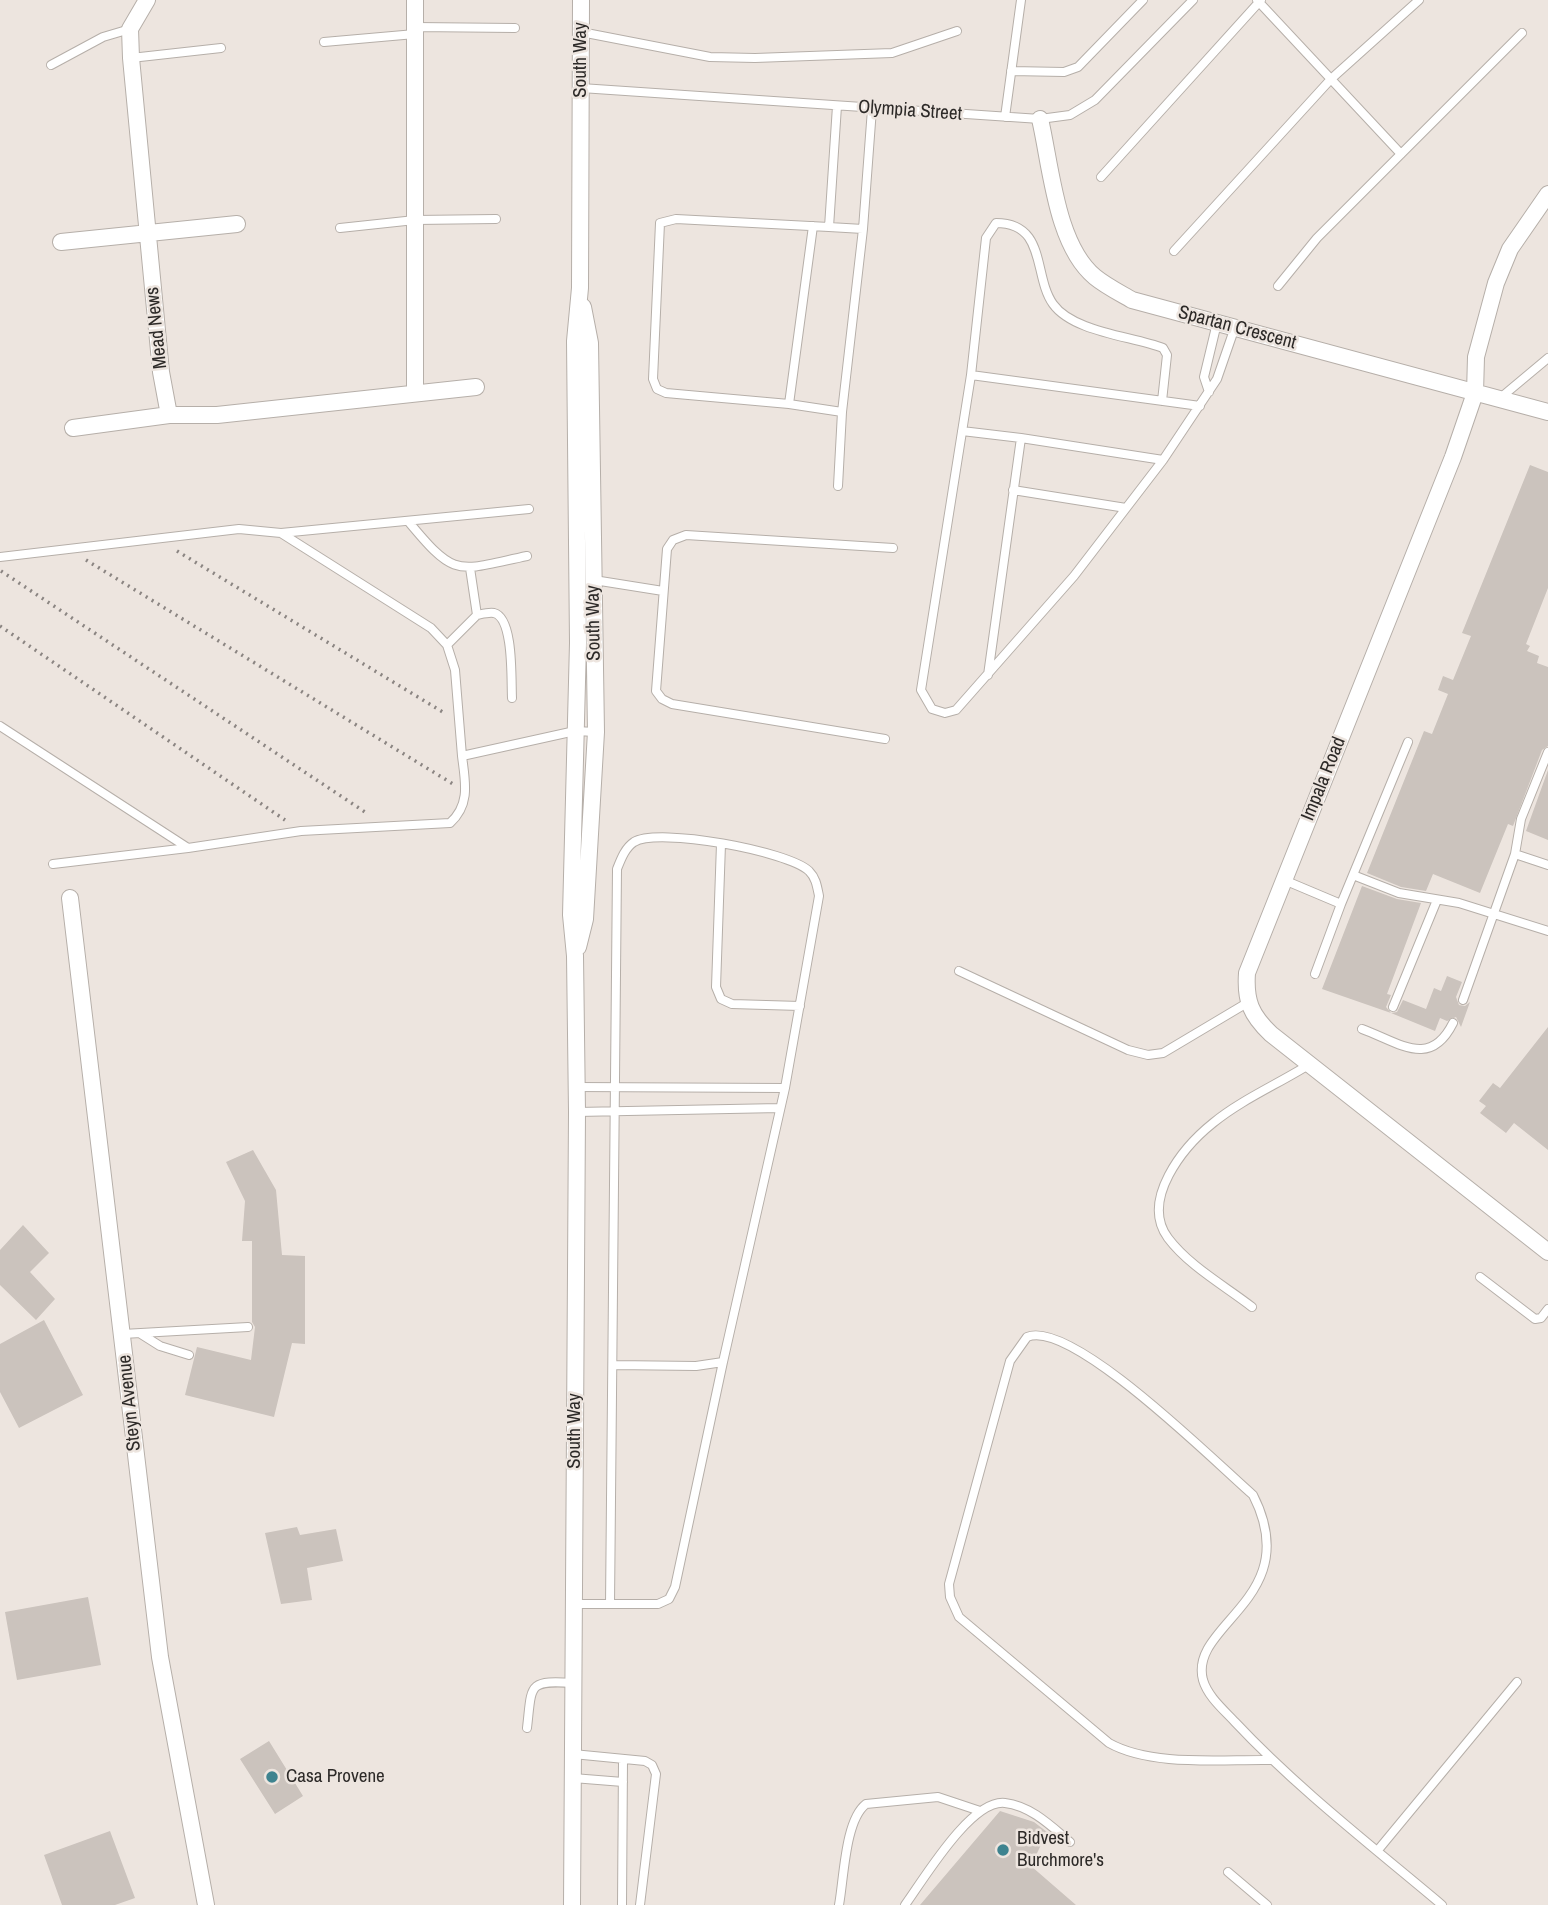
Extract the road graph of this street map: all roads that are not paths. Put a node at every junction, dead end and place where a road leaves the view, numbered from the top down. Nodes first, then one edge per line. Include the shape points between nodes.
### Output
1 (147, 0) edge
2 (415, 0) edge
3 (581, 0) edge
4 (1021, 0) edge
5 (1143, 0) edge
6 (1193, 0) edge
7 (1419, 0) edge
8 (1259, 1) edge
9 (515, 28) dead end
10 (130, 29) junction
11 (415, 30) junction
12 (957, 31) dead end
13 (581, 32) junction
14 (1522, 33) dead end
15 (324, 42) dead end
16 (221, 48) dead end
17 (131, 58) junction
18 (51, 65) dead end
19 (1011, 71) junction
20 (1331, 79) junction
21 (581, 88) junction
22 (837, 106) junction
23 (872, 109) junction
24 (1005, 117) junction
25 (1040, 119) junction
26 (1401, 154) junction
27 (1101, 177) dead end
28 (1548, 194) edge
29 (496, 219) dead end
30 (415, 220) junction
31 (237, 225) dead end
32 (813, 226) junction
33 (829, 227) junction
34 (340, 228) dead end
35 (863, 229) junction
36 (148, 235) junction
37 (61, 242) dead end
38 (1174, 251) dead end
39 (1278, 286) dead end
40 (580, 288) junction
41 (1217, 323) junction
42 (1235, 327) junction
43 (1548, 358) edge
44 (971, 375) junction
45 (476, 387) dead end
46 (1209, 392) junction
47 (415, 393) junction
48 (1475, 393) junction
49 (1499, 399) junction
50 (1162, 401) junction
51 (789, 404) junction
52 (1200, 406) junction
53 (842, 412) junction
54 (1548, 412) edge
55 (169, 415) junction
56 (73, 428) dead end
57 (962, 431) junction
58 (1021, 438) junction
59 (1163, 460) junction
60 (838, 486) dead end
61 (1013, 491) junction
62 (1126, 508) junction
63 (529, 509) dead end
64 (408, 521) junction
65 (281, 533) junction
66 (893, 548) dead end
67 (527, 556) dead end
68 (0, 557) edge
69 (470, 568) junction
70 (577, 579) junction
71 (594, 580) junction
72 (663, 591) junction
73 (477, 615) junction
74 (447, 645) junction
75 (988, 675) junction
76 (512, 698) dead end
77 (0, 726) edge
78 (575, 731) junction
79 (596, 732) junction
80 (885, 739) dead end
81 (1408, 743) dead end
82 (1548, 752) edge
83 (462, 756) junction
84 (721, 844) junction
85 (188, 848) junction
86 (1516, 855) junction
87 (53, 864) dead end
88 (1548, 864) edge
89 (1353, 875) junction
90 (1284, 880) junction
91 (70, 898) dead end
92 (1437, 900) junction
93 (1341, 904) junction
94 (1494, 914) junction
95 (1548, 930) edge
96 (575, 956) junction
97 (959, 971) dead end
98 (1315, 974) dead end
99 (1463, 1000) dead end
100 (1247, 1003) junction
101 (800, 1006) junction
102 (1394, 1007) dead end
103 (1453, 1024) dead end
104 (1362, 1029) dead end
105 (1310, 1064) junction
106 (616, 1085) junction
107 (575, 1087) junction
108 (785, 1088) junction
109 (780, 1108) junction
110 (577, 1112) junction
111 (616, 1112) junction
112 (1548, 1252) edge
113 (1480, 1277) dead end
114 (1252, 1307) dead end
115 (1548, 1310) edge
116 (248, 1327) dead end
117 (140, 1333) junction
118 (122, 1334) junction
119 (189, 1356) dead end
120 (723, 1362) junction
121 (614, 1366) junction
122 (574, 1604) junction
123 (610, 1604) junction
124 (1517, 1682) dead end
125 (573, 1683) junction
126 (527, 1728) dead end
127 (573, 1754) junction
128 (623, 1760) junction
129 (1271, 1760) junction
130 (573, 1778) junction
131 (623, 1782) junction
132 (979, 1811) junction
133 (1070, 1842) dead end
134 (1378, 1850) junction
135 (1228, 1872) dead end
136 (206, 1905) edge
137 (572, 1905) edge
138 (622, 1905) edge
139 (640, 1905) edge
140 (839, 1905) edge
141 (905, 1905) edge
142 (1267, 1905) edge
143 (1442, 1905) edge

1 - 10 street
2 - 11 street
3 - 13 street, South Way
4 - 19 lane
5 - 19 lane via 1078,67 1064,72
6 - 25 lane, Olympia Street via 1095,100 1070,115
7 - 20 lane
8 - 20 lane
8 - 27 lane
9 - 11 lane
10 - 17 street, Mead News
10 - 18 lane via 103,37
11 - 15 lane
11 - 30 street
12 - 13 lane via 892,53 755,58 710,57
13 - 21 street, South Way
14 - 26 lane
16 - 17 lane
17 - 36 street, Mead News
19 - 24 lane
20 - 26 lane
20 - 38 lane
21 - 22 lane, Olympia Street
21 - 40 street, South Way
22 - 23 lane, Olympia Street
22 - 33 lane
23 - 24 lane, Olympia Street
23 - 35 lane
24 - 25 lane, Olympia Street
25 - 41 street, Spartan Crescent via 1063,225 1093,276 1132,300
26 - 39 lane via 1317,238
28 - 48 street, Impala Road via 1510,249 1496,283 1476,357
29 - 30 lane
30 - 34 lane
30 - 47 street
31 - 36 street
32 - 33 lane
32 - 51 lane
32 - 51 lane via 676,219 660,223 658,228 653,379 657,389
33 - 35 lane
35 - 53 lane
36 - 37 street
36 - 55 street, Mead News
40 - 70 street, South Way via 575,341
40 - 71 street, South Way via 590,343
41 - 42 street, Spartan Crescent
41 - 46 lane via 1204,377
42 - 46 lane
42 - 48 street, Spartan Crescent
43 - 49 lane
44 - 50 lane
44 - 50 lane via 986,238 996,223 1010,223 1021,229 1035,250 1051,301 1062,316 1163,348 1167,355
44 - 57 lane
45 - 47 street
46 - 52 lane
47 - 55 street via 217,415
48 - 49 street, Spartan Crescent
48 - 90 street, Impala Road
49 - 54 street, Spartan Crescent
50 - 52 lane
51 - 53 lane
52 - 59 lane
53 - 60 lane
55 - 56 street
57 - 58 lane
57 - 75 lane via 921,690 932,709 945,713 956,709
58 - 59 lane
58 - 61 lane
59 - 62 lane
61 - 62 lane
61 - 75 lane
62 - 75 lane
63 - 64 lane
64 - 65 lane
64 - 69 lane via 437,555 455,566
65 - 68 lane via 239,529
65 - 74 lane via 430,628
66 - 72 lane via 686,535 673,540 667,549
67 - 69 lane
69 - 73 lane
70 - 71 lane
70 - 78 street, South Way
71 - 72 lane
71 - 79 street, South Way
72 - 80 lane via 656,691 662,699
73 - 74 lane
73 - 76 lane via 494,613 503,618 508,630
74 - 83 lane via 455,670
77 - 85 lane
78 - 79 lane
78 - 83 lane
78 - 96 street, South Way via 570,915
79 - 96 street, South Way via 585,919
81 - 89 lane
82 - 86 lane via 1521,819
83 - 85 lane via 467,792 458,815 450,822 301,831
84 - 101 lane via 788,857 816,880 819,895
84 - 101 lane via 716,987 721,999 732,1004
84 - 106 lane via 651,837 635,842 622,856 617,869
85 - 87 lane
86 - 88 lane
86 - 94 lane
89 - 92 lane via 1399,893
89 - 93 lane
90 - 93 lane
90 - 100 street, Impala Road via 1247,973
91 - 118 street, Steyn Avenue
92 - 94 lane
92 - 102 lane
93 - 98 lane
94 - 95 lane
94 - 99 lane
96 - 107 street, South Way
97 - 100 lane via 1128,1050 1148,1055 1163,1053
100 - 105 street via 1271,1034
101 - 108 lane
103 - 104 lane via 1444,1042 1417,1050
105 - 112 street
105 - 114 lane via 1213,1123 1182,1155 1163,1187 1160,1206 1168,1238
106 - 107 lane
106 - 108 lane
106 - 111 lane
107 - 110 street, South Way
108 - 109 lane
109 - 111 lane
109 - 120 lane
110 - 111 lane
110 - 122 street, South Way
111 - 121 lane
113 - 115 lane via 1535,1319
116 - 117 lane
117 - 118 lane
117 - 119 lane
118 - 136 street, Steyn Avenue via 160,1657
120 - 121 lane
120 - 123 lane via 675,1587 669,1598 658,1604
121 - 123 lane
122 - 123 lane
122 - 125 street, South Way
124 - 134 lane
125 - 126 lane via 544,1681 535,1686
125 - 127 street, South Way
127 - 128 lane
127 - 130 street, South Way
128 - 131 lane
128 - 139 lane via 645,1761 656,1774
129 - 129 lane via 1147,1757 1121,1750 959,1617 950,1584 1010,1361 1027,1337 1045,1334 1099,1361 1253,1495 1267,1533 1263,1575 1210,1647 1202,1671 1211,1697
129 - 134 lane
130 - 131 lane
130 - 137 street, South Way
131 - 138 lane
132 - 133 lane via 1004,1802 1019,1806
132 - 140 lane via 938,1797 866,1804 852,1824
132 - 141 lane
134 - 143 lane
135 - 142 lane

